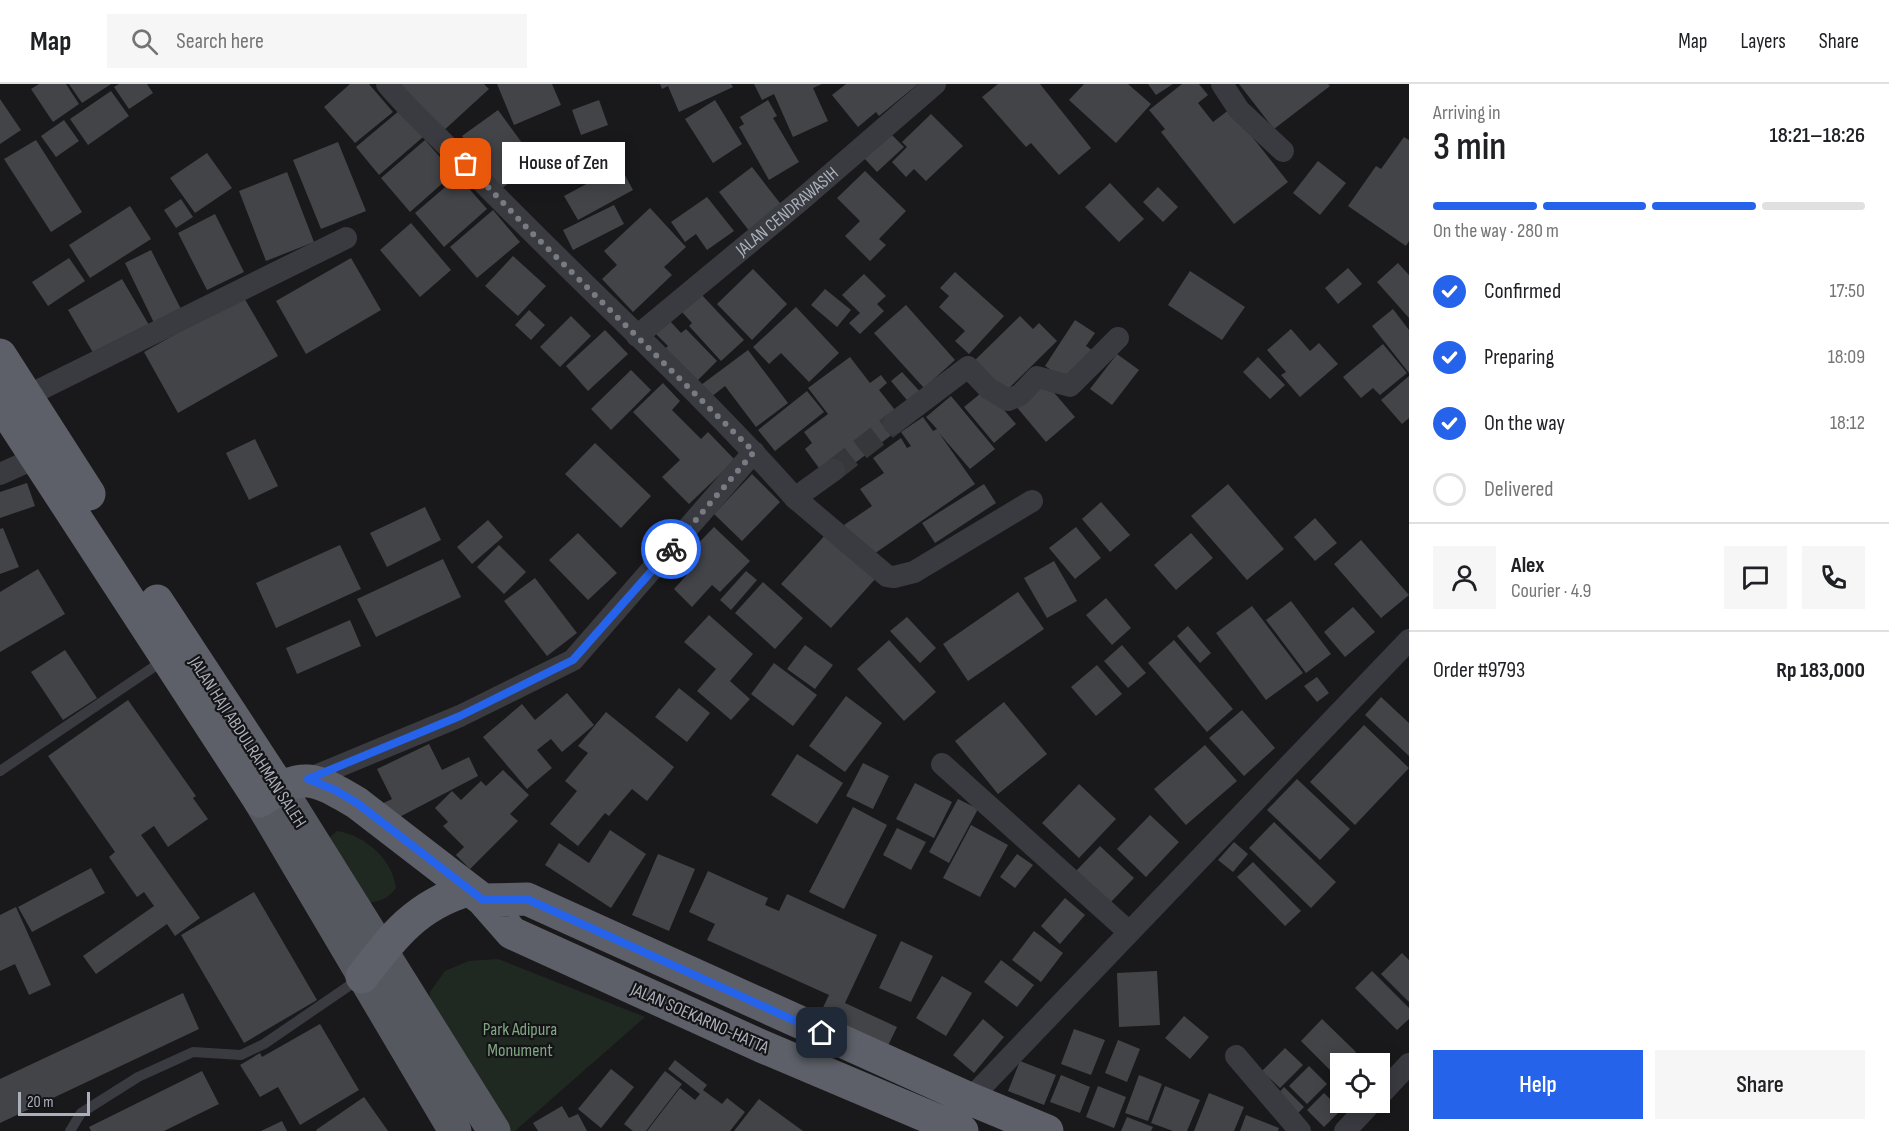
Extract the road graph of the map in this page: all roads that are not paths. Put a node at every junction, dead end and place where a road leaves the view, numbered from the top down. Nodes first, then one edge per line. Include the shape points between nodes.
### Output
1 (387, 84) edge
2 (935, 84) edge
3 (1222, 84) edge
4 (1283, 151) dead end
5 (346, 238) dead end
6 (637, 336) junction
7 (1118, 338) dead end
8 (0, 355) edge
9 (13, 399) edge
10 (894, 423) tunnel mouth
11 (754, 452) junction
12 (38, 457) junction
13 (834, 470) tunnel mouth
14 (0, 474) edge
15 (795, 498) junction
16 (1032, 501) dead end
17 (1409, 640) edge
18 (167, 658) junction
19 (942, 764) dead end
20 (0, 771) edge
21 (283, 789) junction
22 (476, 895) junction
23 (1129, 932) junction
24 (381, 951) junction
25 (362, 977) junction
26 (1236, 1056) dead end
27 (1409, 1064) edge
28 (1390, 1084) edge
29 (970, 1099) junction
30 (1362, 1113) edge
31 (70, 1131) edge
32 (455, 1131) edge
33 (494, 1131) edge
34 (962, 1131) edge
35 (1047, 1131) edge
36 (1300, 1131) edge
37 (1345, 1131) edge

1 - 6 street
2 - 6 street, JALAN CENDRAWASIH
3 - 4 street via 1239,110
5 - 9 street
6 - 11 street
7 - 10 street via 1070,386 1037,377 1008,400 988,388 968,366
8 - 9 highway, JALAN HAJI ABDULRAHMAN SALEH
9 - 12 highway, JALAN HAJI ABDULRAHMAN SALEH
9 - 21 highway, JALAN HAJI ABDULRAHMAN SALEH
11 - 15 street
11 - 21 street via 573,660 460,716
12 - 14 street
12 - 18 highway, JALAN HAJI ABDULRAHMAN SALEH
13 - 15 street
15 - 16 street via 887,576 894,577 914,572
17 - 23 street
18 - 20 lane
18 - 21 highway, JALAN HAJI ABDULRAHMAN SALEH
19 - 23 street
21 - 22 highway, JALAN SOEKARNO-HATTA via 335,790
21 - 24 main road, JALAN HAJI ABDULRAHMAN SALEH
21 - 25 main road, JALAN HAJI ABDULRAHMAN SALEH
22 - 24 highway via 448,896 400,928
22 - 29 highway, JALAN SOEKARNO-HATTA via 527,899
22 - 34 highway, JALAN SOEKARNO-HATTA via 512,933 761,1046
23 - 29 street
24 - 25 highway
24 - 33 main road, JALAN HAJI ABDULRAHMAN SALEH
25 - 31 lane via 264,1044 241,1055 193,1052 138,1077 81,1113
25 - 32 main road, JALAN HAJI ABDULRAHMAN SALEH
26 - 36 street
27 - 28 street
29 - 35 highway, JALAN SOEKARNO-HATTA
30 - 37 street

